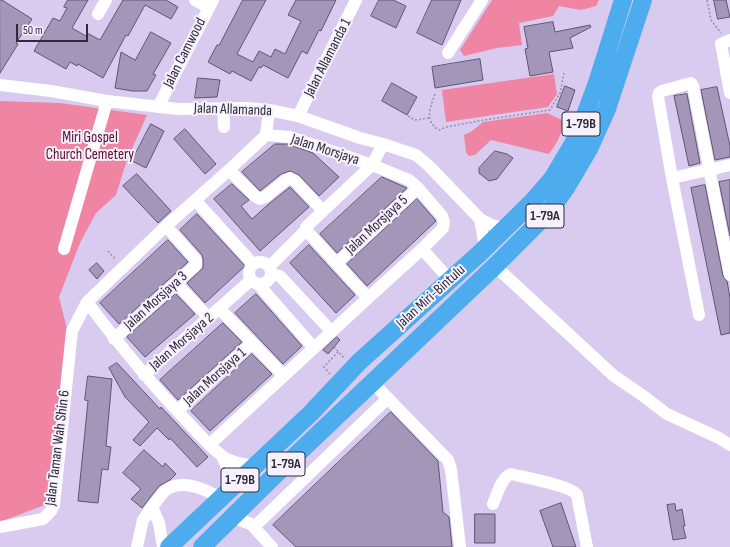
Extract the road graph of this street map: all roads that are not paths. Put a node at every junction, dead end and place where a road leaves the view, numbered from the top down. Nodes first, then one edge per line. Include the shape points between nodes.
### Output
1 (106, 0) edge
2 (195, 0) edge
3 (356, 0) edge
4 (482, 0) edge
5 (623, 0) edge
6 (643, 0) edge
7 (211, 4) edge
8 (98, 14) dead end
9 (729, 40) edge
10 (448, 53) dead end
11 (0, 85) edge
12 (730, 93) edge
13 (107, 101) junction
14 (158, 107) junction
15 (223, 108) junction
16 (269, 110) junction
17 (298, 116) junction
18 (224, 127) dead end
19 (266, 136) junction
20 (383, 144) junction
21 (372, 165) junction
22 (730, 165) edge
23 (229, 170) junction
24 (709, 171) junction
25 (672, 178) junction
26 (418, 188) junction
27 (195, 200) junction
28 (323, 211) junction
29 (480, 219) junction
30 (166, 226) junction
31 (504, 228) junction
32 (306, 231) junction
33 (485, 247) junction
34 (64, 249) dead end
35 (422, 249) junction
36 (337, 263) junction
37 (253, 264) junction
38 (496, 266) junction
39 (270, 270) junction
40 (730, 275) edge
41 (450, 280) junction
42 (254, 282) junction
43 (176, 283) junction
44 (368, 298) junction
45 (87, 302) junction
46 (219, 308) junction
47 (699, 315) dead end
48 (208, 318) junction
49 (331, 332) junction
50 (114, 339) junction
51 (252, 343) junction
52 (314, 348) junction
53 (144, 375) junction
54 (284, 376) junction
55 (373, 383) junction
56 (388, 398) junction
57 (177, 411) junction
58 (311, 413) junction
59 (209, 445) junction
60 (730, 445) edge
61 (222, 456) junction
62 (256, 466) junction
63 (226, 493) junction
64 (493, 504) dead end
65 (152, 507) junction
66 (232, 517) junction
67 (0, 527) edge
68 (254, 528) junction
69 (137, 547) edge
70 (163, 547) edge
71 (169, 547) edge
72 (202, 547) edge
73 (272, 547) edge
74 (460, 547) edge
75 (586, 547) edge

1 - 8 street
2 - 7 street
3 - 17 street, Jalan Allamanda 1
4 - 10 street
5 - 31 highway, Jalan Miri-Bintulu / 1-79B via 597,83 576,137 552,179
6 - 38 highway, Jalan Miri-Bintulu / 1-79A via 607,109 589,149 548,214
7 - 14 street, Jalan Camwood
9 - 12 street via 721,44
11 - 13 street, Jalan Allamanda
13 - 14 street, Jalan Allamanda
13 - 34 street
14 - 15 street, Jalan Allamanda
15 - 16 street, Jalan Allamanda
15 - 18 street
16 - 17 street, Jalan Allamanda
16 - 19 street
17 - 20 street, Jalan Allamanda
19 - 21 street, Jalan Morsjaya via 290,137
19 - 23 street
20 - 21 street
20 - 29 street, Jalan Allamanda via 422,159
21 - 26 street, Jalan Morsjaya via 409,180
21 - 28 street
22 - 24 street
23 - 27 street
23 - 28 street via 260,199 290,178
24 - 25 street
24 - 25 street via 691,83 662,91 658,96
24 - 40 street
25 - 47 street
26 - 35 street, Jalan Morsjaya via 442,216 444,222 443,228
26 - 36 street, Jalan Morsjaya 5
27 - 30 street
27 - 37 street
28 - 32 street via 306,227
29 - 31 street, Jalan Allamanda
29 - 33 street
30 - 43 street, Jalan Morsjaya 3 via 196,260 196,265
30 - 45 street
31 - 33 highway, Jalan Miri-Bintulu / 1-79B
32 - 36 street
32 - 39 street
33 - 41 highway, Jalan Miri-Bintulu / 1-79B
35 - 41 street
35 - 44 street, Jalan Morsjaya
36 - 44 street
37 - 39 street via 264,262
37 - 42 street via 249,270
38 - 55 highway, Jalan Miri-Bintulu / 1-79A
38 - 60 street via 614,376 667,414
39 - 42 street via 268,280 261,284
39 - 49 street via 280,276
41 - 58 highway, Jalan Miri-Bintulu / 1-79B via 359,362
42 - 46 street, Jalan Morsjaya 2
42 - 52 street
43 - 48 street
43 - 50 street, Jalan Morsjaya 3
44 - 49 street, Jalan Morsjaya
45 - 50 street
45 - 67 street, Jalan Taman Wah Shin 6 via 72,331 52,511 43,519
46 - 48 street, Jalan Morsjaya 2
46 - 51 street, Jalan Morsjaya 2
48 - 53 street, Jalan Morsjaya 2
49 - 52 street, Jalan Morsjaya
50 - 53 street
51 - 54 street, Jalan Morsjaya 2
51 - 57 street, Jalan Morsjaya 1
52 - 54 street, Jalan Morsjaya
53 - 57 street
54 - 59 street, Jalan Morsjaya
55 - 56 street
55 - 58 highway via 366,378 357,379
55 - 66 highway, Jalan Miri-Bintulu / 1-79A
56 - 68 street
56 - 74 street via 450,465
57 - 59 street
58 - 62 highway, Jalan Miri-Bintulu / 1-79B
59 - 61 street
61 - 62 street
61 - 63 street via 226,465
62 - 63 highway, Jalan Miri-Bintulu / 1-79B
63 - 65 street via 181,485 168,488
63 - 71 highway, Jalan Miri-Bintulu / 1-79B
64 - 75 street via 504,479 511,474 576,492
65 - 69 street via 143,520
65 - 70 street via 159,523
66 - 68 street via 245,521
66 - 72 highway, Jalan Miri-Bintulu / 1-79A
68 - 73 street

